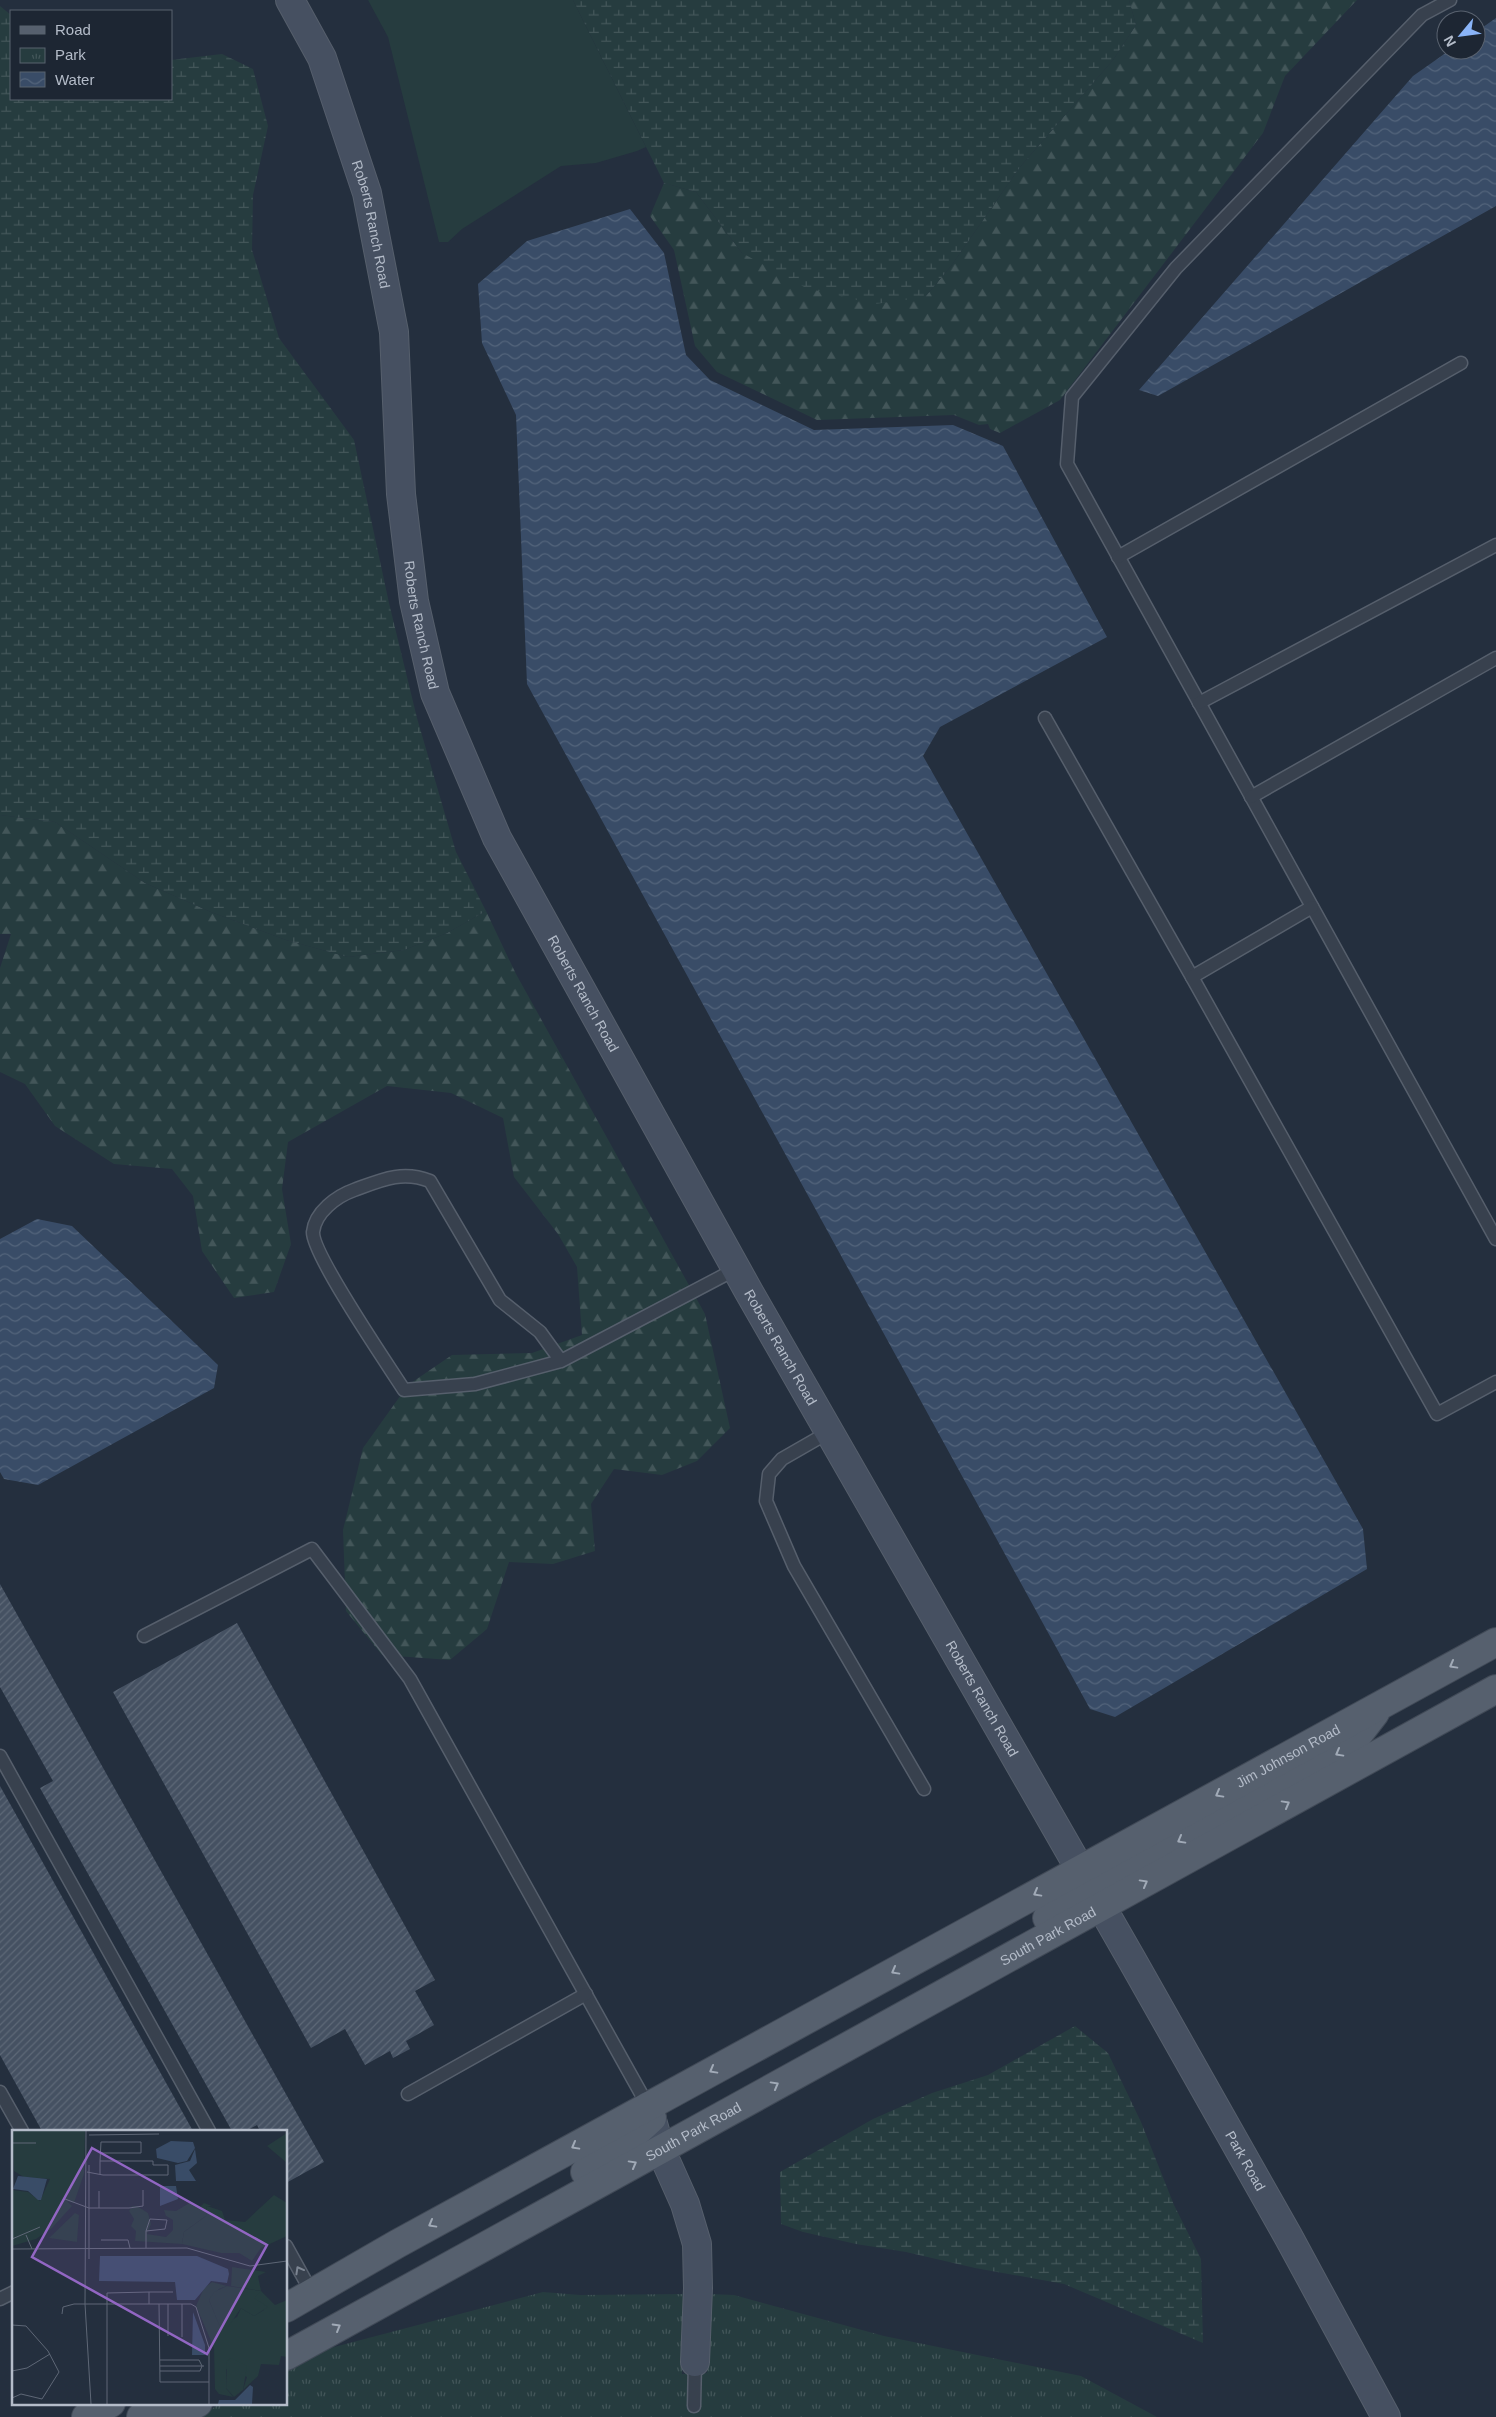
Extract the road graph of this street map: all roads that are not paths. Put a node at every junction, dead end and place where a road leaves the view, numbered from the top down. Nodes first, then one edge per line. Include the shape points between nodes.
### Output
1 (290, 0) edge
2 (1450, 0) edge
3 (1461, 363) dead end
4 (1496, 544) edge
5 (1118, 557) junction
6 (1496, 658) edge
7 (1199, 702) junction
8 (1044, 718) dead end
9 (1251, 796) junction
10 (1312, 907) junction
11 (1192, 977) junction
12 (1496, 1239) edge
13 (736, 1269) junction
14 (561, 1361) junction
15 (1496, 1382) edge
16 (829, 1432) junction
17 (144, 1636) dead end
18 (1496, 1642) edge
19 (1496, 1669) edge
20 (1496, 1689) edge
21 (1388, 1748) junction
22 (0, 1756) edge
23 (924, 1789) dead end
24 (1091, 1888) junction
25 (586, 1994) junction
26 (0, 2092) edge
27 (408, 2094) dead end
28 (650, 2112) junction
29 (21, 2130) edge
30 (208, 2130) edge
31 (660, 2148) junction
32 (288, 2250) edge
33 (312, 2293) junction
34 (288, 2307) edge
35 (368, 2310) junction
36 (288, 2343) edge
37 (694, 2362) joint
38 (109, 2404) edge
39 (164, 2404) edge
40 (196, 2404) edge
41 (694, 2406) dead end
42 (86, 2417) edge
43 (141, 2417) edge
44 (172, 2417) edge
45 (1386, 2417) edge

1 - 13 street, Roberts Ranch Road via 322,58 367,193 394,332 400,494 414,602 435,693 497,838
2 - 5 lane via 1422,15 1176,268 1072,397 1067,464
3 - 5 lane
4 - 7 lane
5 - 7 lane
6 - 9 lane
7 - 9 lane
8 - 11 lane
9 - 10 lane
10 - 11 lane
10 - 12 lane
11 - 15 lane via 1437,1414
13 - 14 lane
13 - 16 street, Roberts Ranch Road
14 - 14 lane via 540,1332 500,1300 430,1181 414,1175 382,1179 343,1194 321,1212 313,1232 322,1259 404,1390 475,1384
16 - 23 lane via 782,1459 769,1474 766,1501 794,1566
16 - 24 street, Roberts Ranch Road
17 - 25 lane via 312,1549 410,1679
18 -> 24 main road, Jim Johnson Road via 1382,1704
19 - 21 main road via 1414,1714
20 - 21 main road
24 -> 21 main road
22 - 30 lane
24 -> 28 main road
31 -> 24 main road, South Park Road via 828,2056
24 - 45 street, Park Road via 1288,2236
25 - 27 lane
25 - 28 lane
26 - 29 lane
28 - 31 street
28 -> 33 main road via 397,2244
28 - 35 main road via 604,2161 408,2270
35 -> 31 main road, South Park Road
31 - 37 street via 685,2204 697,2244
33 -> 32 lane
33 - 34 main road
33 - 36 main road
36 -> 35 main road, South Park Road
37 - 41 lane
38 - 42 main road
39 - 43 main road
40 - 44 main road

